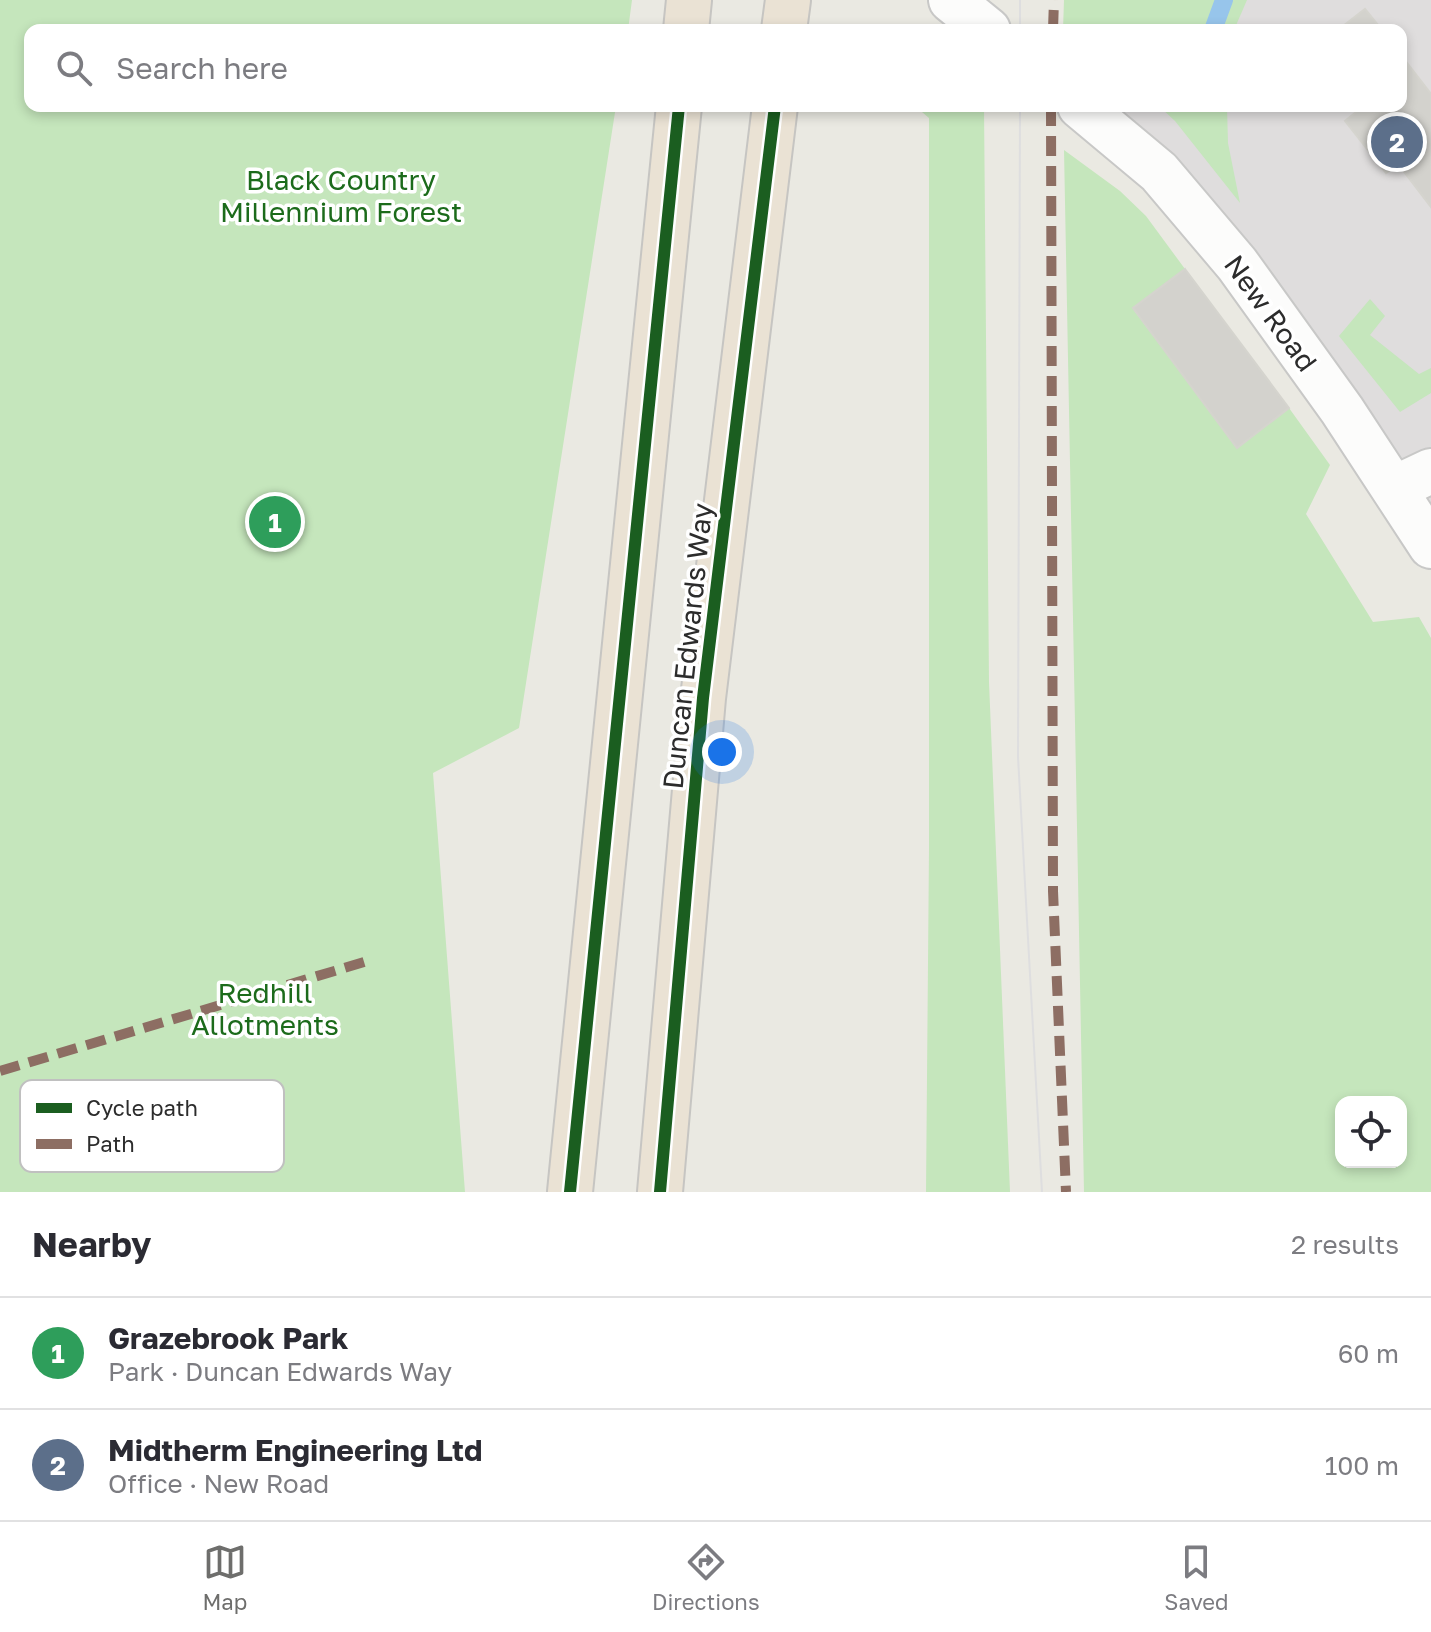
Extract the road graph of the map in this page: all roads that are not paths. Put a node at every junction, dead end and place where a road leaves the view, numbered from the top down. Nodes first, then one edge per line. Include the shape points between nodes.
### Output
1 (689, 0) edge
2 (788, 0) edge
3 (953, 1) edge
4 (687, 24) edge
5 (785, 24) edge
6 (981, 24) edge
7 (678, 112) edge
8 (774, 112) edge
9 (1087, 112) edge
10 (1413, 480) edge
11 (1431, 546) edge
12 (570, 1192) edge
13 (660, 1192) edge

1 - 4 highway
2 - 5 highway
3 - 6 street
7 - 12 highway
8 - 13 highway, Duncan Edwards Way via 703,698
9 - 10 street, New Road via 1159,172
10 - 11 street, New Road

